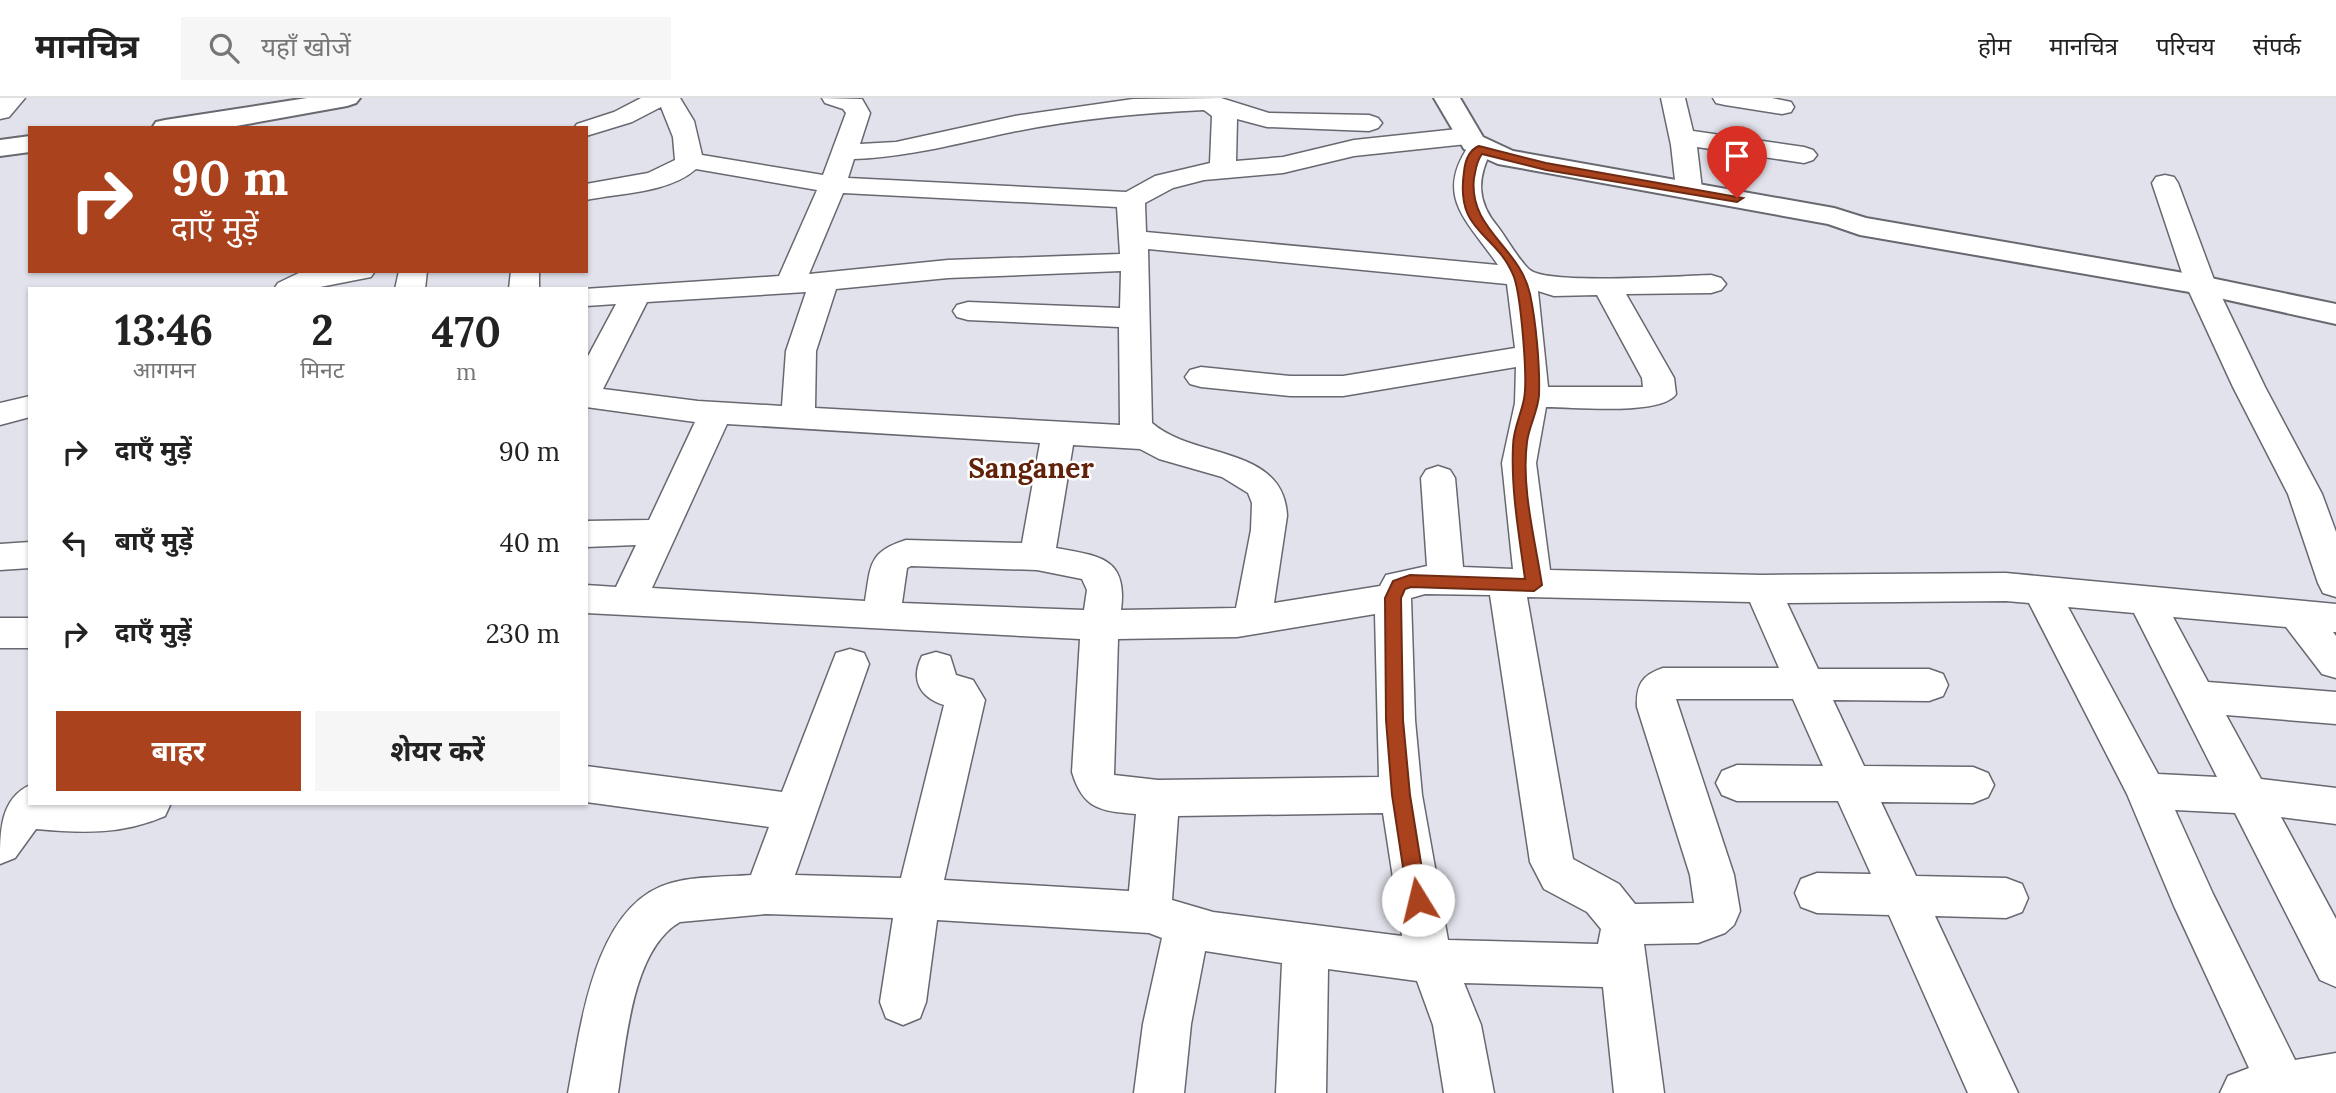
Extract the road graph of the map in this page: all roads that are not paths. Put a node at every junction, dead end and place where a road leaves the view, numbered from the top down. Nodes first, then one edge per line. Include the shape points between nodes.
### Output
1 (13, 98) edge
2 (347, 98) edge
3 (660, 98) edge
4 (667, 98) edge
5 (834, 98) edge
6 (1362, 98) edge
7 (1447, 98) edge
8 (1673, 98) edge
9 (1726, 98) edge
10 (1215, 104) junction
11 (1782, 107) dead end
12 (0, 112) edge
13 (180, 126) edge
14 (588, 128) edge
15 (1372, 134) junction
16 (1682, 138) junction
17 (1473, 143) junction
18 (28, 144) edge
19 (0, 148) edge
20 (846, 152) junction
21 (1804, 155) dead end
22 (688, 160) junction
23 (1223, 170) junction
24 (2165, 183) dead end
25 (833, 185) junction
26 (1689, 189) junction
27 (588, 191) edge
28 (1132, 200) junction
29 (1134, 251) junction
30 (348, 273) edge
31 (1520, 276) junction
32 (2199, 278) junction
33 (824, 282) junction
34 (790, 284) junction
35 (1711, 284) dead end
36 (292, 287) edge
37 (1607, 287) junction
38 (637, 292) junction
39 (588, 297) edge
40 (2336, 303) edge
41 (968, 311) dead end
42 (2336, 314) edge
43 (1135, 318) junction
44 (1529, 355) junction
45 (1201, 377) dead end
46 (588, 387) edge
47 (588, 397) edge
48 (1532, 397) junction
49 (28, 407) edge
50 (716, 413) junction
51 (0, 414) edge
52 (799, 418) junction
53 (1058, 435) junction
54 (1145, 438) junction
55 (1438, 478) dead end
56 (660, 532) junction
57 (588, 534) edge
58 (28, 555) edge
59 (0, 557) edge
60 (1037, 557) junction
61 (1446, 580) junction
62 (2336, 583) edge
63 (1520, 584) junction
64 (1762, 589) junction
65 (2041, 590) junction
66 (1393, 598) junction
67 (588, 599) edge
68 (2146, 600) junction
69 (628, 601) junction
70 (2297, 615) junction
71 (881, 616) junction
72 (2336, 618) edge
73 (1252, 621) junction
74 (1100, 625) junction
75 (0, 633) edge
76 (28, 633) edge
77 (2336, 663) edge
78 (849, 664) dead end
79 (936, 667) dead end
80 (1805, 684) junction
81 (1929, 685) dead end
82 (2197, 697) junction
83 (2336, 708) edge
84 (588, 783) edge
85 (1737, 783) dead end
86 (1851, 784) junction
87 (1973, 785) dead end
88 (2146, 791) junction
89 (1401, 795) junction
90 (2251, 796) junction
91 (1158, 798) junction
92 (146, 805) edge
93 (2336, 806) edge
94 (28, 807) edge
95 (796, 813) junction
96 (0, 845) edge
97 (1817, 893) dead end
98 (766, 894) junction
99 (1902, 895) junction
100 (2006, 898) dead end
101 (918, 899) junction
102 (2322, 909) edge
103 (1168, 920) junction
104 (1306, 944) junction
105 (1624, 946) junction
106 (1432, 961) junction
107 (2336, 965) edge
108 (903, 1002) dead end
109 (2336, 1077) edge
110 (2263, 1089) edge
111 (593, 1093) edge
112 (1159, 1093) edge
113 (1301, 1093) edge
114 (1469, 1093) edge
115 (1639, 1093) edge
116 (1993, 1093) edge

1 - 12 street
2 - 13 main road
3 - 14 street
4 - 22 street via 682,120
5 - 20 street via 853,104 858,113
6 - 15 street
7 - 17 main road
8 - 16 street
9 - 11 street
10 - 15 street via 1267,120
10 - 20 street via 993,119 896,150
10 - 23 street via 1224,113
15 - 17 street
15 - 23 street via 1283,165
16 - 21 street
16 - 26 street
17 - 26 main road via 1546,166
17 - 31 street via 1467,171 1468,204
18 - 19 main road
20 - 25 street
22 - 25 street
22 - 27 street via 664,176
23 - 28 street via 1164,182
24 - 32 street
25 - 28 street
25 - 34 street
26 - 32 main road via 1860,226
28 - 29 street
29 - 31 street via 1469,269
29 - 33 street
29 - 43 street
30 - 36 street via 307,279
31 - 37 street via 1554,287
31 - 44 street
32 - 40 main road
32 - 42 main road
32 - 62 street via 2305,494
33 - 34 street
33 - 52 street via 801,351
34 - 38 street
35 - 37 street
37 - 48 street via 1658,378 1661,394
38 - 39 street
38 - 46 street
41 - 43 street
43 - 54 street via 1134,409 1136,427
44 - 45 street via 1343,386
44 - 48 street
47 - 50 street
48 - 63 street via 1520,441
49 - 51 street
50 - 52 street
50 - 56 street
52 - 53 street
53 - 54 street
53 - 60 street
54 - 73 street via 1187,458 1236,467 1265,488 1269,516
55 - 61 street
56 - 57 street
56 - 69 street
58 - 59 street
60 - 71 street via 897,555 887,571
60 - 74 street via 1093,568 1100,575 1105,590
61 - 63 street
61 - 66 street via 1410,581 1399,585
63 - 64 street
63 - 105 street via 1552,862 1559,874 1603,898
64 - 65 street
64 - 80 street
65 - 68 street
65 - 88 street
66 - 73 street via 1339,603
66 - 89 street
67 - 69 street
68 - 70 street
68 - 82 street
69 - 71 street
70 - 72 street
70 - 77 street
71 - 74 street
73 - 74 street
74 - 91 street via 1093,772 1097,785 1109,794
75 - 76 street
78 - 95 street
79 - 101 street via 937,685 959,691 965,700
80 - 81 street
80 - 86 street
80 - 105 street via 1675,683 1662,684 1656,691 1657,707 1712,875 1718,911 1710,920 1692,924 1641,921
82 - 83 street
82 - 90 street
84 - 95 street
85 - 86 street
86 - 87 street
86 - 99 street
88 - 90 street
88 - 110 street via 2196,906
89 - 91 street
89 - 106 street
90 - 93 street
90 - 102 street
91 - 103 street
92 - 94 street via 112,816
94 - 96 street
95 - 98 street
97 - 99 street
98 - 101 street
98 - 111 street via 673,902 652,914 635,935 622,963
99 - 100 street
99 - 116 street
101 - 103 street
101 - 108 street
102 - 107 street
103 - 104 street via 1213,933
103 - 112 street via 1167,1024
104 - 106 street
104 - 113 street
105 - 106 street
105 - 115 street
106 - 114 street via 1457,1025
109 - 110 street

